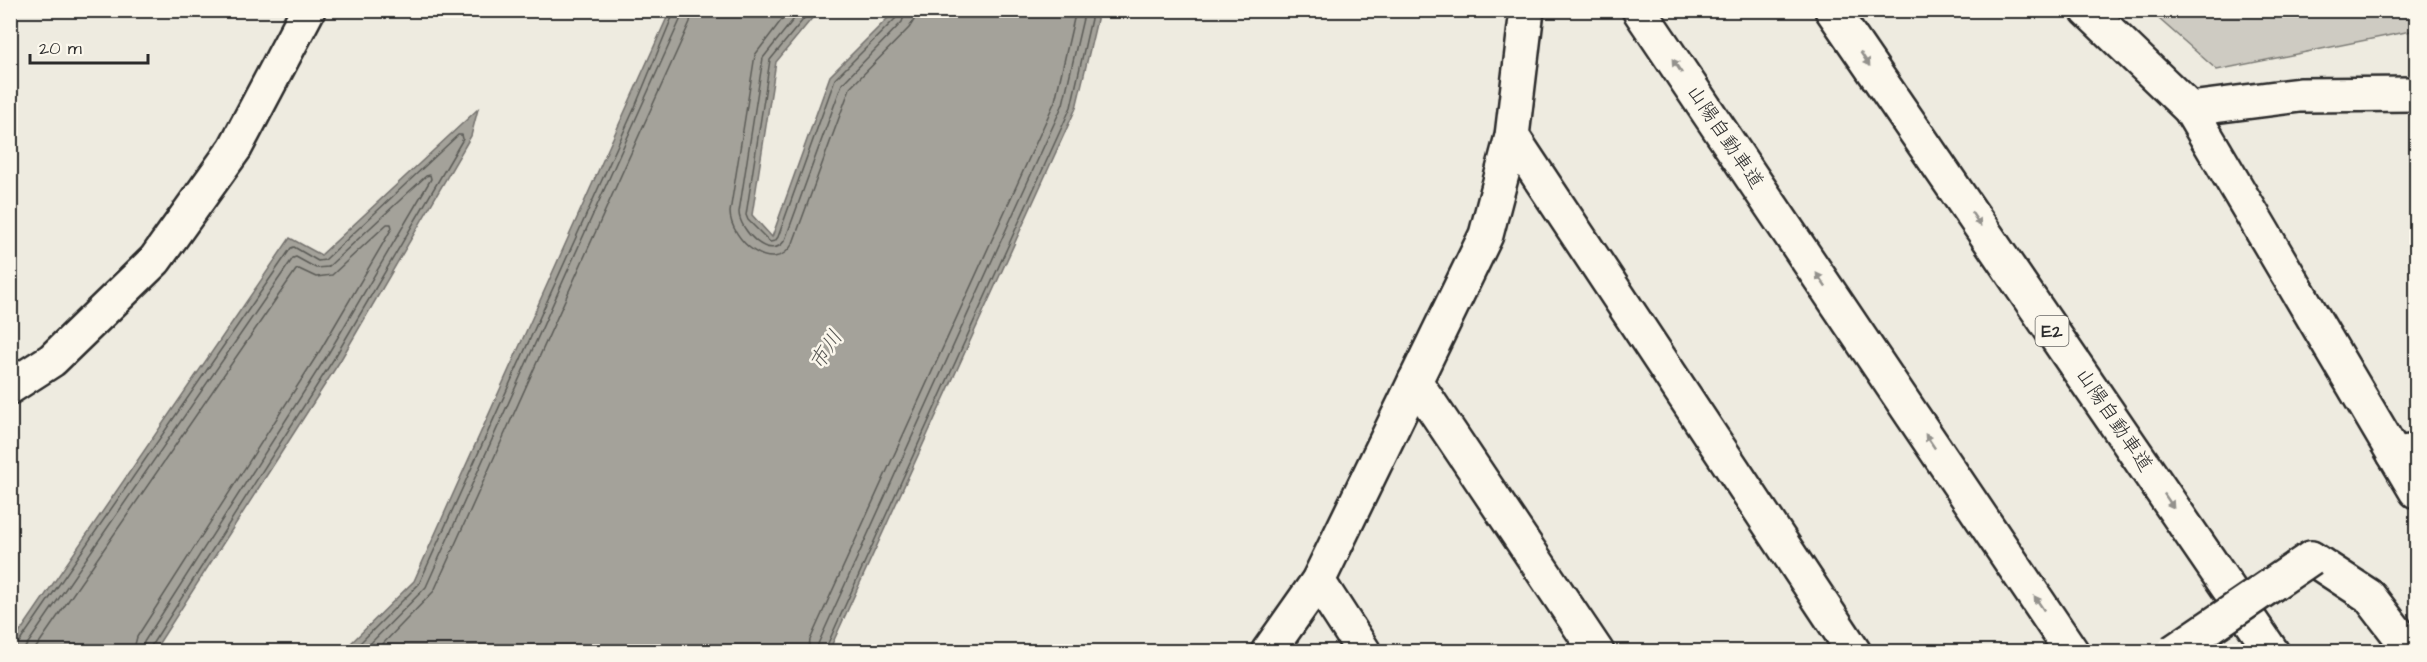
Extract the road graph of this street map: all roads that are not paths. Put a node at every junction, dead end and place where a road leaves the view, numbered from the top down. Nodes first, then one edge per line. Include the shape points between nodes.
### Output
1 (308, 10) edge
2 (1527, 10) edge
3 (1639, 10) edge
4 (1832, 10) edge
5 (2087, 10) edge
6 (2416, 94) edge
7 (2190, 109) junction
8 (1512, 136) junction
9 (1414, 381) junction
10 (10, 387) edge
11 (2405, 453) edge
12 (2416, 490) edge
13 (1318, 582) junction
14 (1268, 651) edge
15 (1364, 651) edge
16 (1597, 651) edge
17 (1854, 651) edge
18 (2072, 651) edge
19 (2173, 651) edge
20 (2272, 651) edge
21 (2412, 651) edge

1 - 10 main road via 235,148 155,260 52,360
2 - 8 main road
18 -> 3 main road, 山陽自動車道
4 -> 20 main road, 山陽自動車道 / E2
5 - 7 main road
6 - 7 main road via 2300,95
7 - 11 main road
8 - 9 main road via 1485,236
8 - 17 main road
9 - 13 main road
9 - 16 main road
11 - 12 main road
13 - 14 main road
13 - 15 main road
19 - 21 main road, bridge via 2311,558 2369,596

